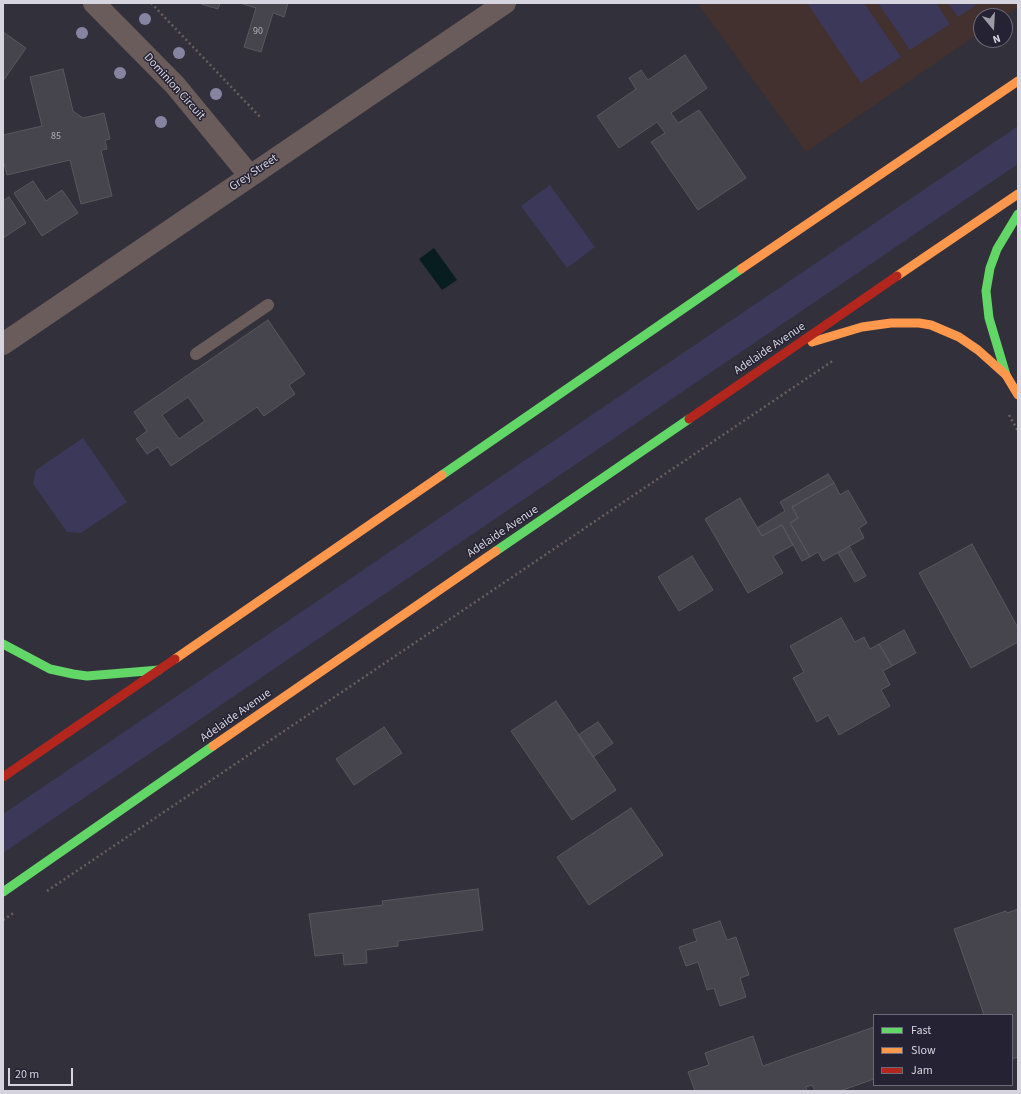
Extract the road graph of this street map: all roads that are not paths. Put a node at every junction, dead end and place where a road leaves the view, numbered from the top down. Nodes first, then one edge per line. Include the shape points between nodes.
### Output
1 (94, 3) edge
2 (506, 3) edge
3 (1018, 81) edge
4 (250, 176) junction
5 (1018, 194) edge
6 (1018, 214) edge
7 (268, 305) dead end
8 (3, 344) edge
9 (792, 348) junction
10 (196, 354) dead end
11 (1006, 374) junction
12 (1018, 395) edge
13 (3, 644) edge
14 (161, 670) junction
15 (3, 777) edge
16 (3, 892) edge

1 - 4 street, Dominion Circuit via 175,85
2 - 4 street, Grey Street
3 - 14 main road
4 - 8 street, Grey Street
5 - 9 main road, Adelaide Avenue
6 - 11 main road via 997,249 986,291 989,318
7 - 10 lane
9 - 11 main road via 862,328 891,323 919,323 954,334
9 - 16 main road, Adelaide Avenue
11 - 12 main road
13 - 14 main road via 50,669 73,674 93,676
14 - 15 main road

